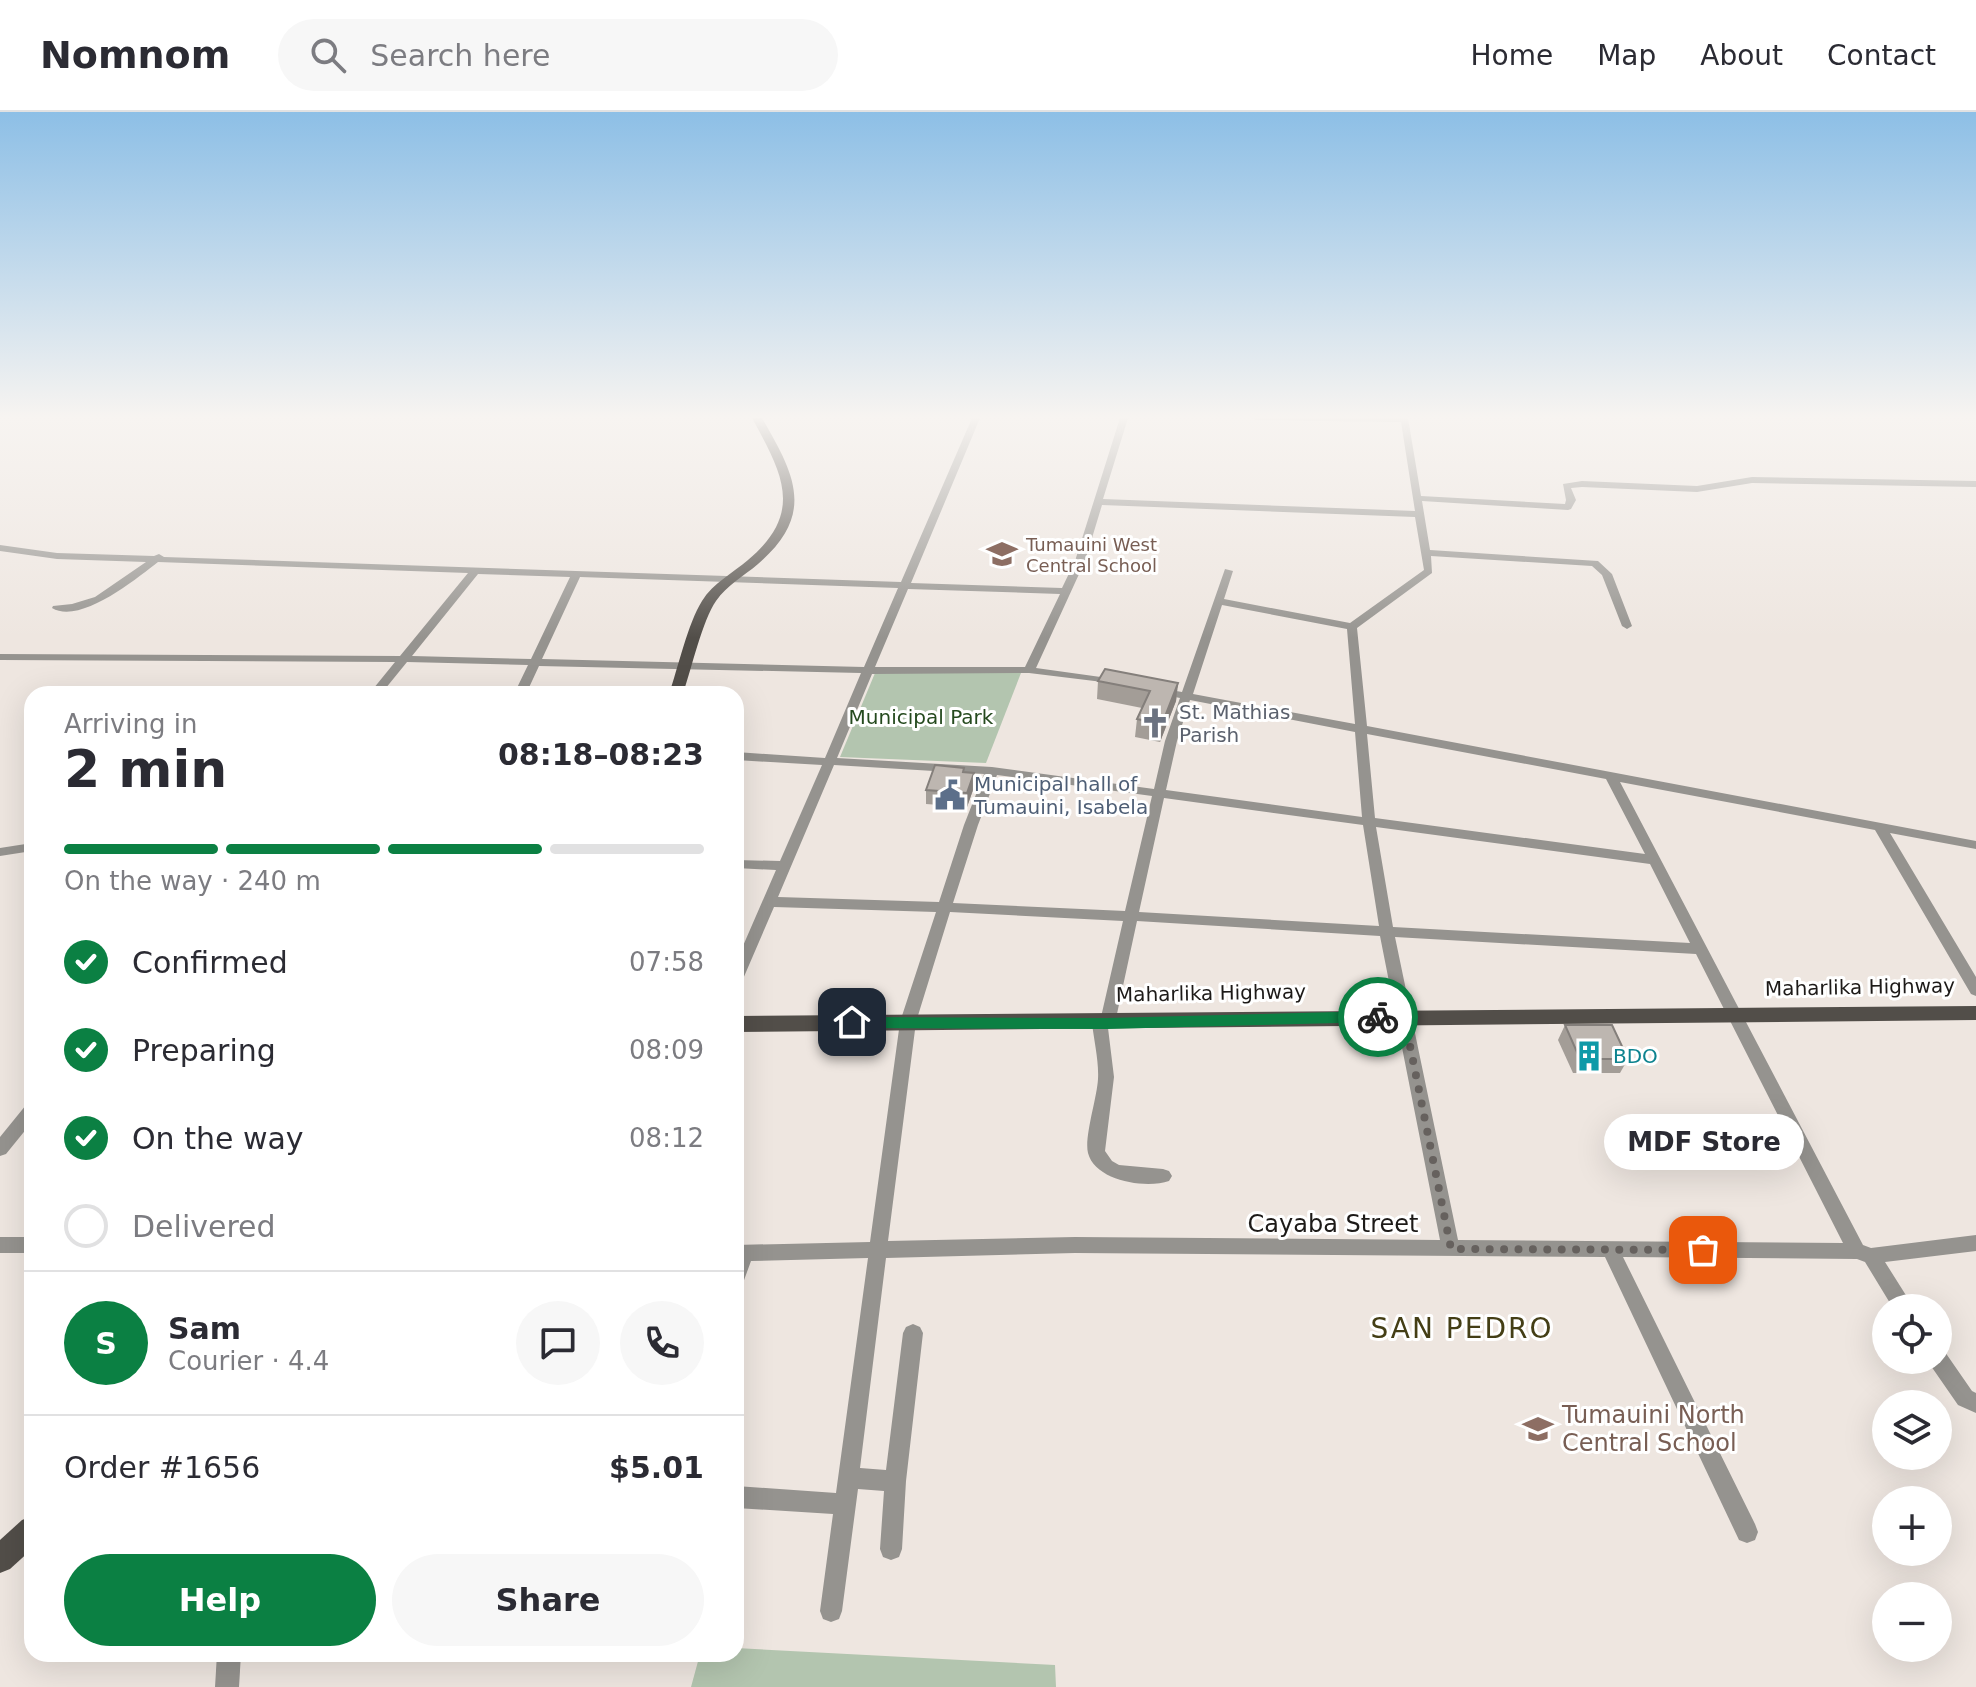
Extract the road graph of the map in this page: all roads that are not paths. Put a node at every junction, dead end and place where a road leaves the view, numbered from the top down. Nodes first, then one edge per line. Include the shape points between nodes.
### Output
1 (790, 492) edge
2 (945, 492) edge
3 (1102, 492) edge
4 (1416, 492) edge
5 (1568, 492) edge
6 (1417, 498) junction
7 (1099, 502) junction
8 (1418, 514) junction
9 (0, 548) edge
10 (1427, 553) junction
11 (159, 557) junction
12 (477, 569) junction
13 (1228, 571) dead end
14 (577, 573) junction
15 (731, 579) junction
16 (905, 584) junction
17 (1067, 591) junction
18 (1217, 601) junction
19 (57, 608) dead end
20 (1627, 626) dead end
21 (1352, 627) junction
22 (0, 657) edge
23 (401, 659) junction
24 (535, 663) junction
25 (685, 666) junction
26 (866, 670) junction
27 (1029, 670) junction
28 (381, 686) edge
29 (524, 686) edge
30 (679, 686) edge
31 (1131, 686) edge
32 (1146, 689) edge
33 (1188, 698) junction
34 (1360, 729) junction
35 (744, 756) edge
36 (830, 760) junction
37 (992, 771) junction
38 (1612, 778) junction
39 (1160, 794) junction
40 (1369, 821) junction
41 (1879, 826) junction
42 (1976, 845) edge
43 (24, 848) edge
44 (0, 852) edge
45 (1655, 860) junction
46 (744, 864) edge
47 (782, 866) junction
48 (769, 902) junction
49 (946, 905) junction
50 (1132, 915) junction
51 (1387, 934) junction
52 (1701, 949) junction
53 (744, 960) edge
54 (1976, 990) edge
55 (1976, 1013) edge
56 (1404, 1016) junction
57 (1734, 1016) junction
58 (908, 1022) junction
59 (1103, 1023) junction
60 (744, 1024) edge
61 (24, 1120) edge
62 (0, 1149) edge
63 (1163, 1176) dead end
64 (1976, 1243) edge
65 (0, 1245) edge
66 (24, 1245) edge
67 (1451, 1249) junction
68 (1610, 1249) junction
69 (877, 1250) junction
70 (744, 1253) edge
71 (1864, 1253) junction
72 (1894, 1294) edge
73 (913, 1333) dead end
74 (1948, 1374) edge
75 (1976, 1403) edge
76 (849, 1478) junction
77 (895, 1481) junction
78 (744, 1498) edge
79 (844, 1504) junction
80 (1747, 1532) dead end
81 (24, 1537) edge
82 (891, 1549) dead end
83 (0, 1559) edge
84 (831, 1611) dead end
85 (229, 1662) edge
86 (227, 1687) edge

1 - 15 main road via 792,504 779,537
2 - 16 street
3 - 7 street
4 - 6 street
5 - 6 street via 1568,507
6 - 8 street
7 - 8 street
7 - 17 street
8 - 10 street
9 - 11 street via 57,556
10 - 20 street via 1595,563 1607,574
10 - 21 street via 1429,571
11 - 12 street
11 - 19 street via 95,602
12 - 14 street
12 - 23 street
13 - 18 street
14 - 15 street
14 - 24 street
15 - 16 street
15 - 25 main road via 707,603
16 - 17 street
16 - 26 street
17 - 27 street
18 - 21 street
18 - 33 street
21 - 34 street
22 - 23 street
23 - 24 street
23 - 28 street
24 - 25 street
24 - 29 street
25 - 26 street
25 - 30 main road
26 - 27 street
26 - 36 street
27 - 31 street
32 - 33 street
33 - 34 street
33 - 39 street via 1171,741
34 - 38 street
34 - 40 street
35 - 36 street
36 - 37 street
36 - 47 street
37 - 39 street
37 - 49 street
38 - 41 street
38 - 45 street
39 - 40 street
39 - 50 street
40 - 45 street
40 - 51 street
41 - 42 street
41 - 54 street
43 - 44 street
45 - 52 street
46 - 47 street
47 - 48 street
48 - 49 street
48 - 53 street
49 - 50 street
49 - 58 street
50 - 51 street
50 - 59 street
51 - 52 street
51 - 56 street
52 - 57 street
55 - 57 main road, Maharlika Highway
56 - 57 main road, Maharlika Highway
56 - 59 main road, Maharlika Highway
56 - 67 street
57 - 71 street
58 - 59 main road, Maharlika Highway
58 - 60 main road, Maharlika Highway
58 - 69 street
59 - 63 street via 1106,1077 1099,1161 1110,1171
61 - 62 street
64 - 71 street, Cayaba Street
65 - 66 street
67 - 68 street, Cayaba Street
67 - 69 street, Cayaba Street via 1075,1245
68 - 71 street, Cayaba Street
68 - 80 street
69 - 70 street, Cayaba Street
69 - 76 street
71 - 72 street
73 - 77 street
74 - 75 street via 1965,1398
76 - 77 street
76 - 79 street
77 - 82 street
78 - 79 street
79 - 84 street
81 - 83 main road
85 - 86 street

